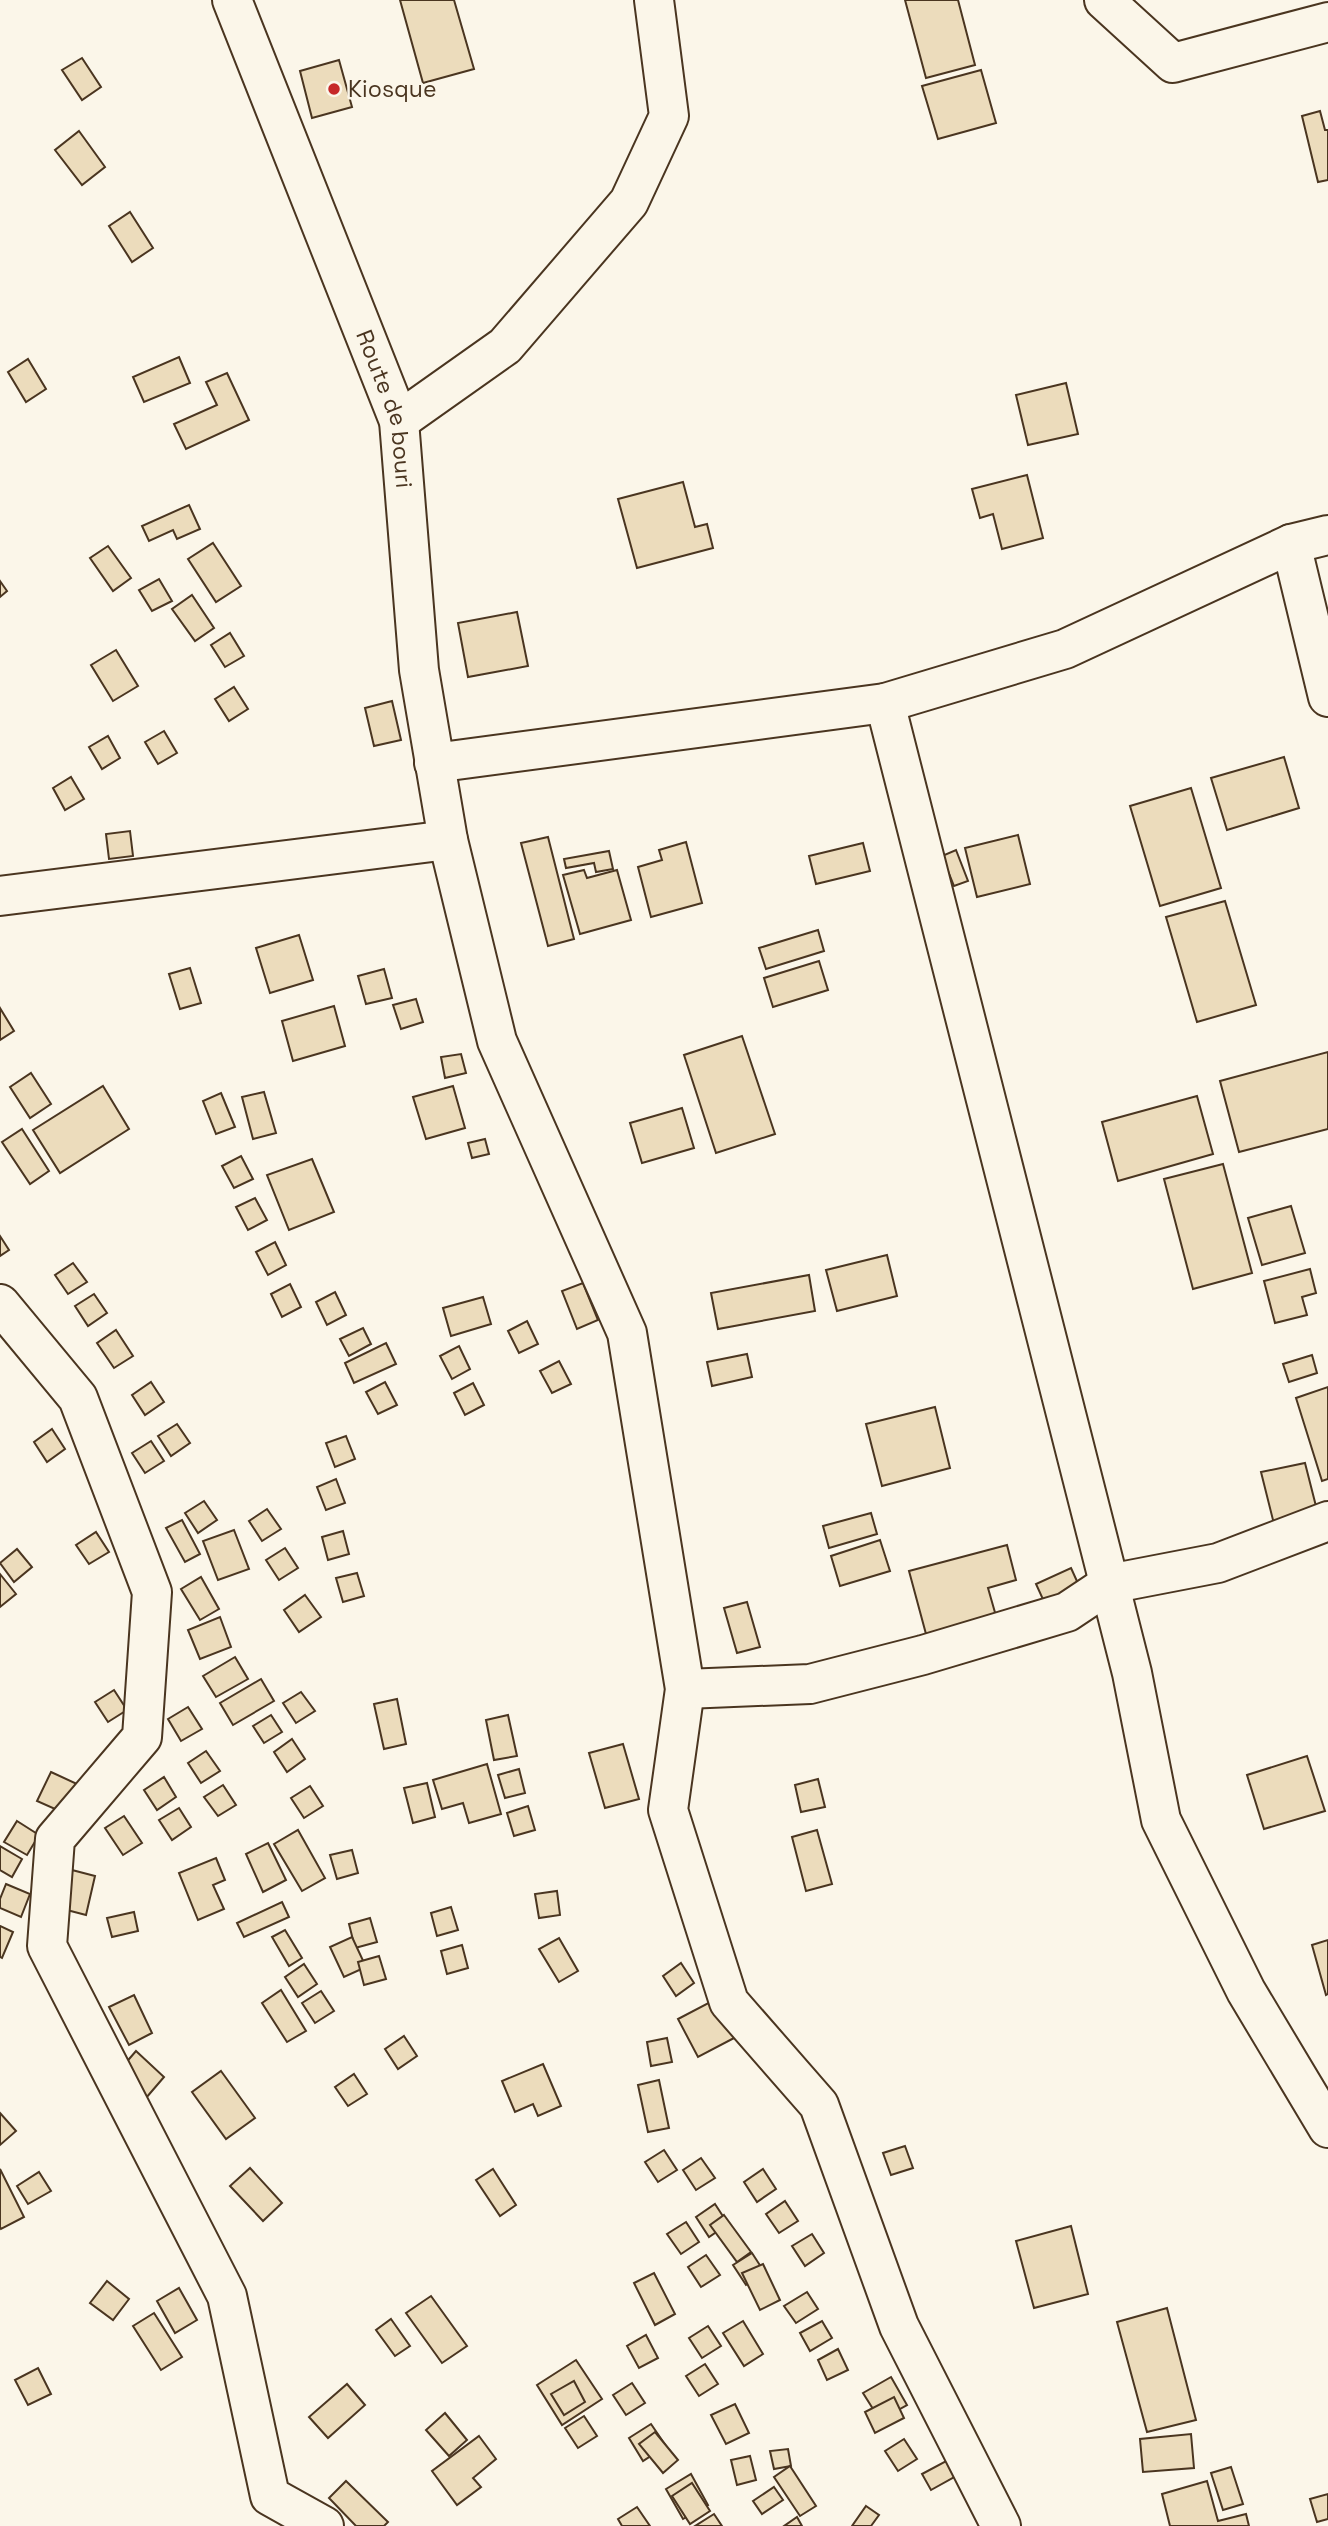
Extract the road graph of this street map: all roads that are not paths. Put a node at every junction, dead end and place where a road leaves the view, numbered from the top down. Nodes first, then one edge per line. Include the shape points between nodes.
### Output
1 (232, 0) edge
2 (653, 0) edge
3 (1104, 0) edge
4 (1328, 22) edge
5 (400, 421) junction
6 (1328, 535) edge
7 (1291, 544) junction
8 (1328, 697) edge
9 (885, 703) junction
10 (434, 763) junction
11 (448, 839) junction
12 (0, 896) edge
13 (0, 1304) edge
14 (1328, 1521) edge
15 (1109, 1584) junction
16 (685, 1689) junction
17 (1328, 2128) edge
18 (324, 2526) edge
19 (1001, 2526) edge

1 - 5 street, Route de bouri
2 - 5 street via 669,116 629,202 505,346
3 - 4 street via 1173,63
5 - 10 street, Route de bouri via 419,670
6 - 7 street
7 - 8 street
7 - 9 street via 1065,649
9 - 10 street
9 - 15 street
10 - 11 street, Route de bouri
11 - 12 street
11 - 16 street, Route de bouri via 497,1041 627,1333
13 - 18 street via 78,1398 152,1592 142,1737 55,1839 47,1946 227,2296 270,2496
14 - 15 street via 1218,1563
15 - 16 street via 1067,1612 810,1684
15 - 17 street via 1161,1820 1246,1991
16 - 19 street, Route de bouri via 668,1810 729,2002 819,2105 899,2326

